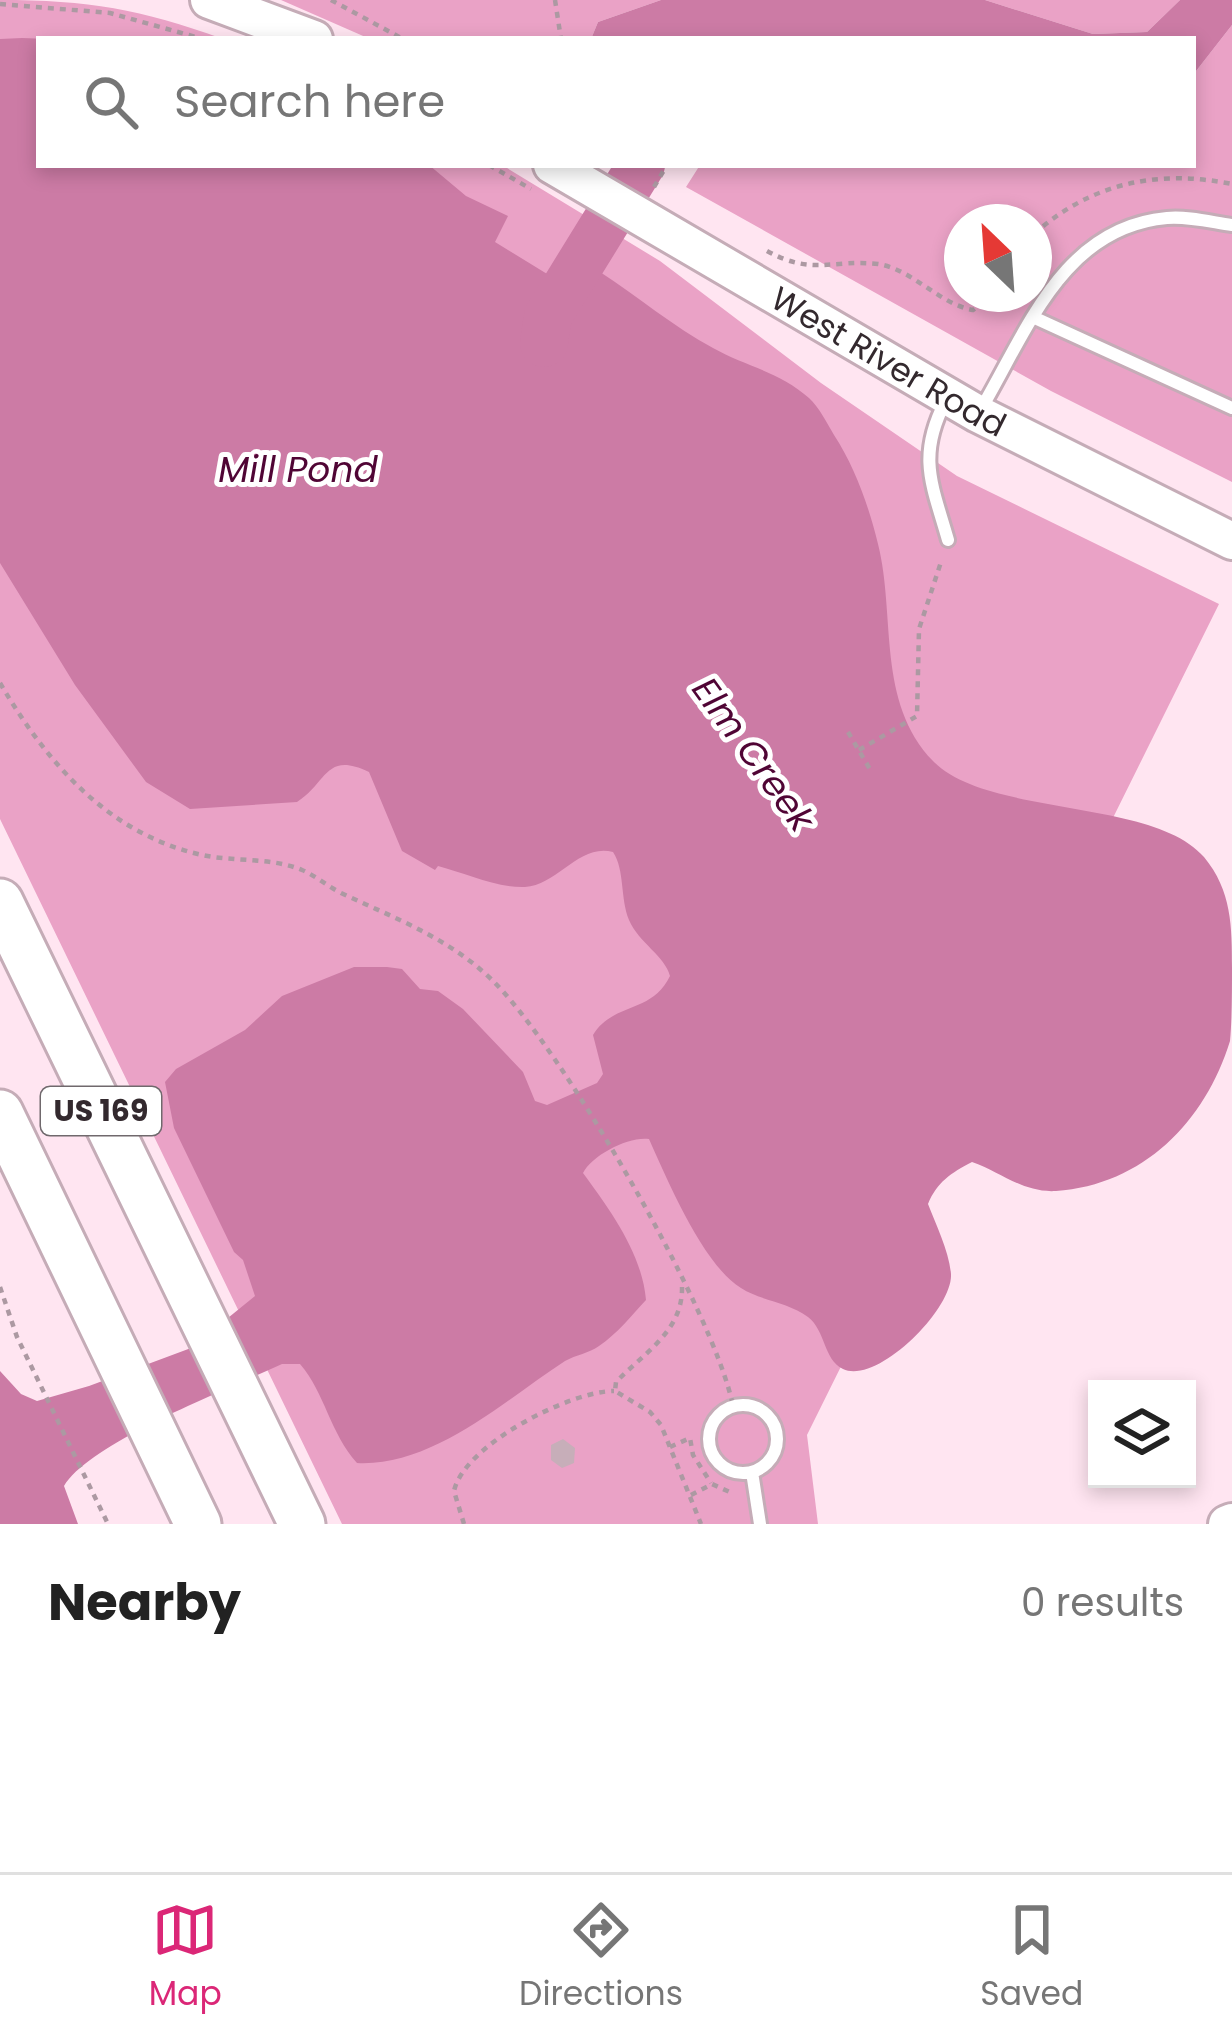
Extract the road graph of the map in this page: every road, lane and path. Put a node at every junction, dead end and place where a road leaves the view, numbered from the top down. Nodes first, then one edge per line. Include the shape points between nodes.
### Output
1 (209, 0) edge
2 (331, 0) edge
3 (555, 0) edge
4 (0, 4) edge
5 (192, 36) edge
6 (306, 36) edge
7 (397, 36) edge
8 (561, 36) edge
9 (505, 168) edge
10 (666, 168) edge
11 (536, 174) edge
12 (1232, 184) edge
13 (648, 203) junction
14 (1052, 221) edge
15 (1232, 225) edge
16 (757, 246) dead end
17 (944, 301) edge
18 (1024, 312) edge
19 (1035, 318) junction
20 (963, 405) junction
21 (1232, 408) edge
22 (948, 540) joint
23 (1232, 542) edge
24 (0, 683) edge
25 (848, 732) dead end
26 (859, 750) junction
27 (871, 771) dead end
28 (0, 902) edge
29 (0, 1113) edge
30 (681, 1281) junction
31 (0, 1287) edge
32 (615, 1391) junction
33 (733, 1406) junction
34 (670, 1447) junction
35 (697, 1463) junction
36 (681, 1471) junction
37 (752, 1472) junction
38 (712, 1484) junction
39 (691, 1496) junction
40 (740, 1499) dead end
41 (108, 1524) edge
42 (198, 1524) edge
43 (302, 1524) edge
44 (464, 1524) edge
45 (701, 1524) edge
46 (760, 1524) edge

1 - 6 street
2 - 7 path
3 - 8 path
4 - 5 path via 110,13
9 - 11 path
10 - 13 path
11 - 13 street, West River Road
12 - 14 path via 1193,176 1126,182 1090,194
13 - 20 street, West River Road
15 - 19 lane via 1169,218 1122,227 1060,271
16 - 17 path via 794,266 880,264
18 - 19 path
19 - 20 lane
19 - 21 lane
20 - 22 lane via 929,434 926,462
20 - 23 street, West River Road
22 - 26 path via 919,629 917,716
24 - 30 path via 44,750 122,824 181,850 298,868 436,938 514,1003 567,1079
25 - 26 path
26 - 27 path
28 - 43 highway, US 169
29 - 42 highway, US 169
30 - 32 path via 670,1329
30 - 33 path
31 - 41 path
32 - 34 path via 650,1412
32 - 44 path via 566,1399 477,1453 454,1491
33 - 37 lane via 714,1420 708,1443 728,1470
33 - 37 lane via 754,1406 776,1429 775,1450
34 - 35 path via 690,1438
34 - 36 path
35 - 36 path
35 - 38 path
36 - 39 path
37 - 46 lane
38 - 39 path
38 - 40 path
39 - 45 path

